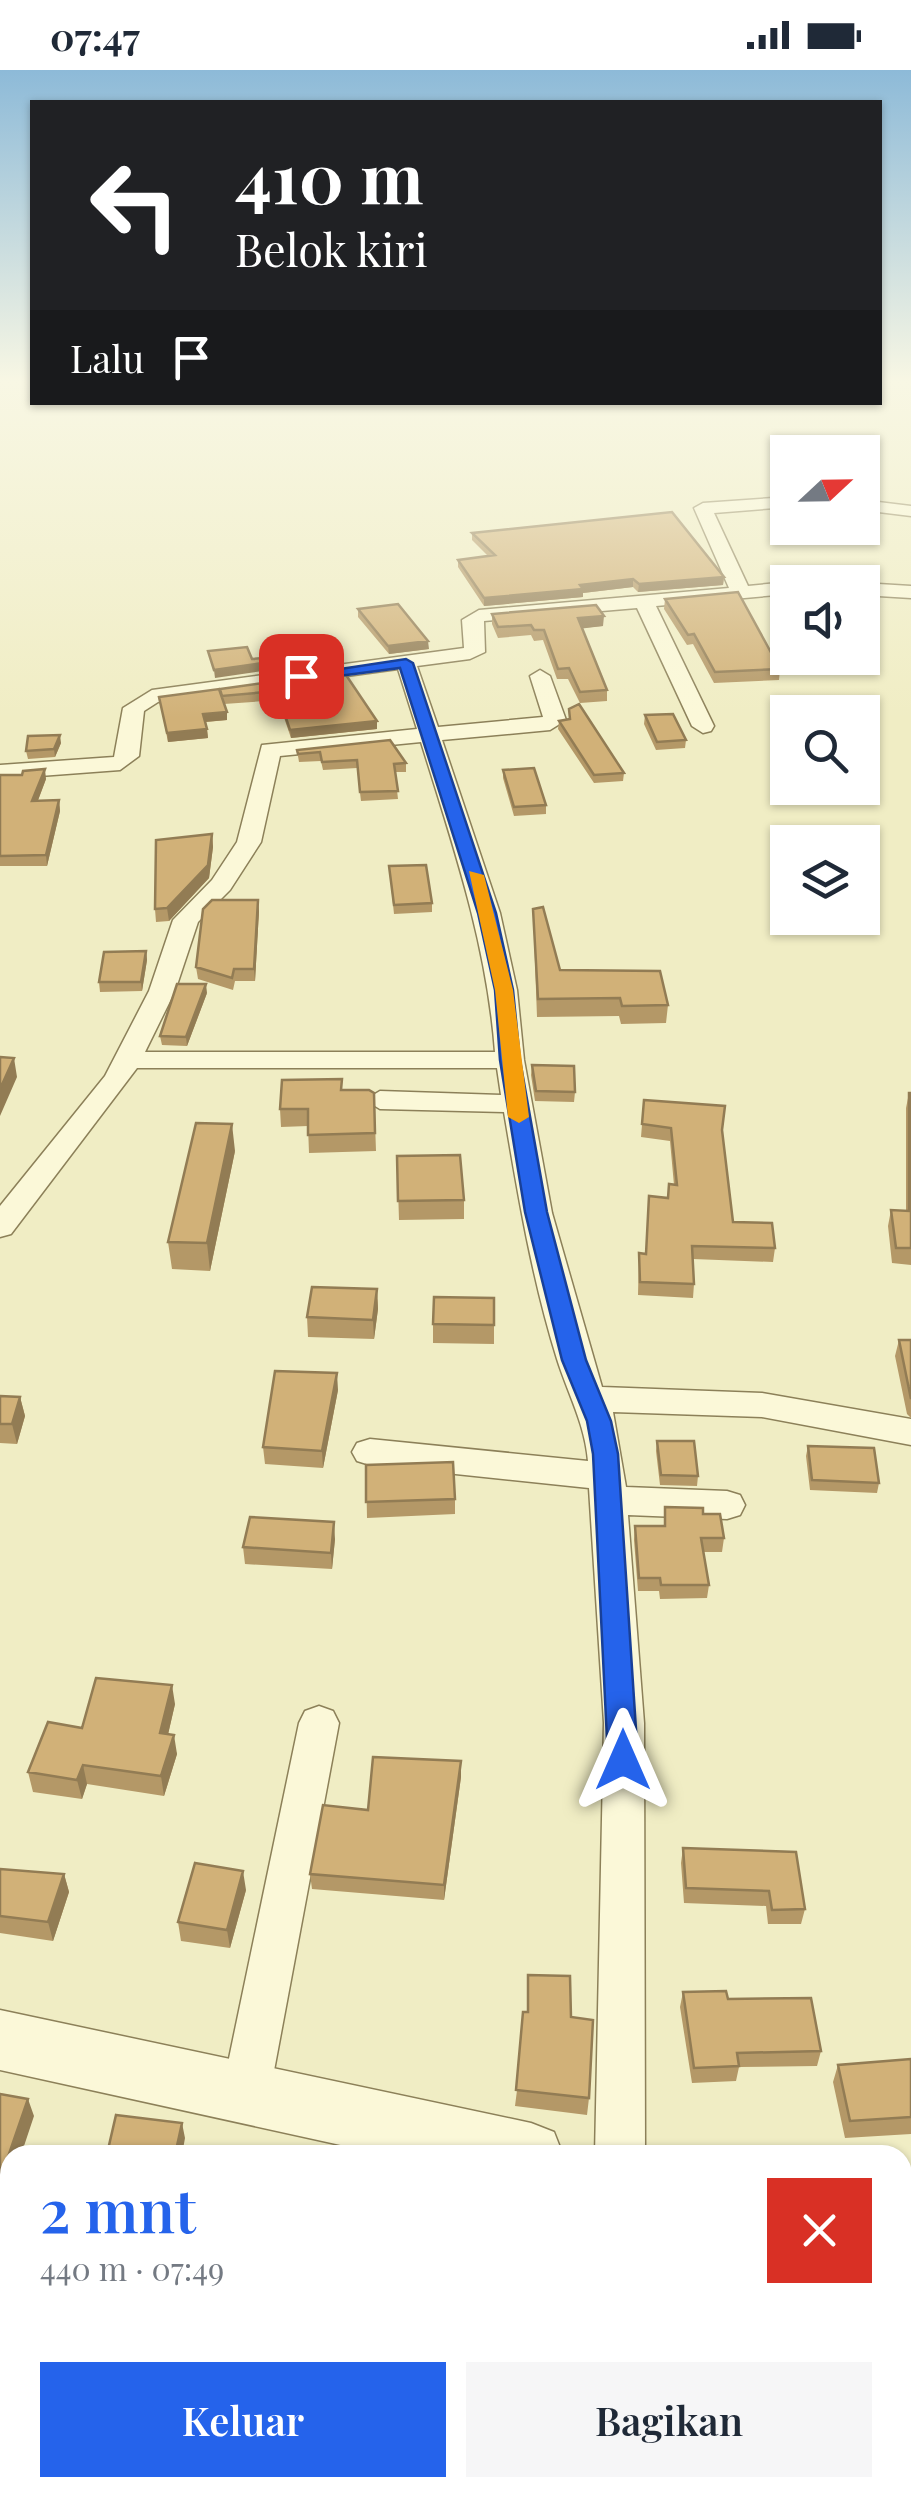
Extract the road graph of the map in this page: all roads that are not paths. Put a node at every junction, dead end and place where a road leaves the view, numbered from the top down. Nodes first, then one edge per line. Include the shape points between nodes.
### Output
1 (770, 503) edge
2 (880, 507) edge
3 (911, 511) edge
4 (770, 589) edge
5 (880, 589) edge
6 (740, 590) junction
7 (911, 592) edge
8 (645, 604) junction
9 (406, 663) junction
10 (540, 676) dead end
11 (702, 726) dead end
12 (428, 737) junction
13 (0, 772) edge
14 (127, 1060) junction
15 (510, 1060) junction
16 (380, 1100) dead end
17 (516, 1104) junction
18 (0, 1227) edge
19 (590, 1399) junction
20 (911, 1432) edge
21 (370, 1452) dead end
22 (608, 1489) junction
23 (727, 1505) dead end
24 (320, 1722) dead end
25 (0, 2040) edge
26 (246, 2092) junction
27 (396, 2139) edge
28 (447, 2145) edge
29 (620, 2145) edge

1 - 6 street via 703,508
2 - 3 street
4 - 6 street
5 - 7 street
6 - 8 street
8 - 9 street via 479,616 472,620 474,652
8 - 11 street
9 - 12 street
9 - 13 street via 152,696 134,708 128,756 120,763
10 - 12 street via 553,722
12 - 14 street via 270,750 250,842 186,920 162,991
12 - 15 street via 487,913
14 - 15 street
14 - 18 street
15 - 17 street
16 - 17 street
17 - 19 street via 549,1267
19 - 20 street via 762,1404
19 - 22 street
21 - 22 street
22 - 23 street
22 - 29 street via 624,1722
24 - 26 street
25 - 26 street
26 - 27 street
27 - 28 street

